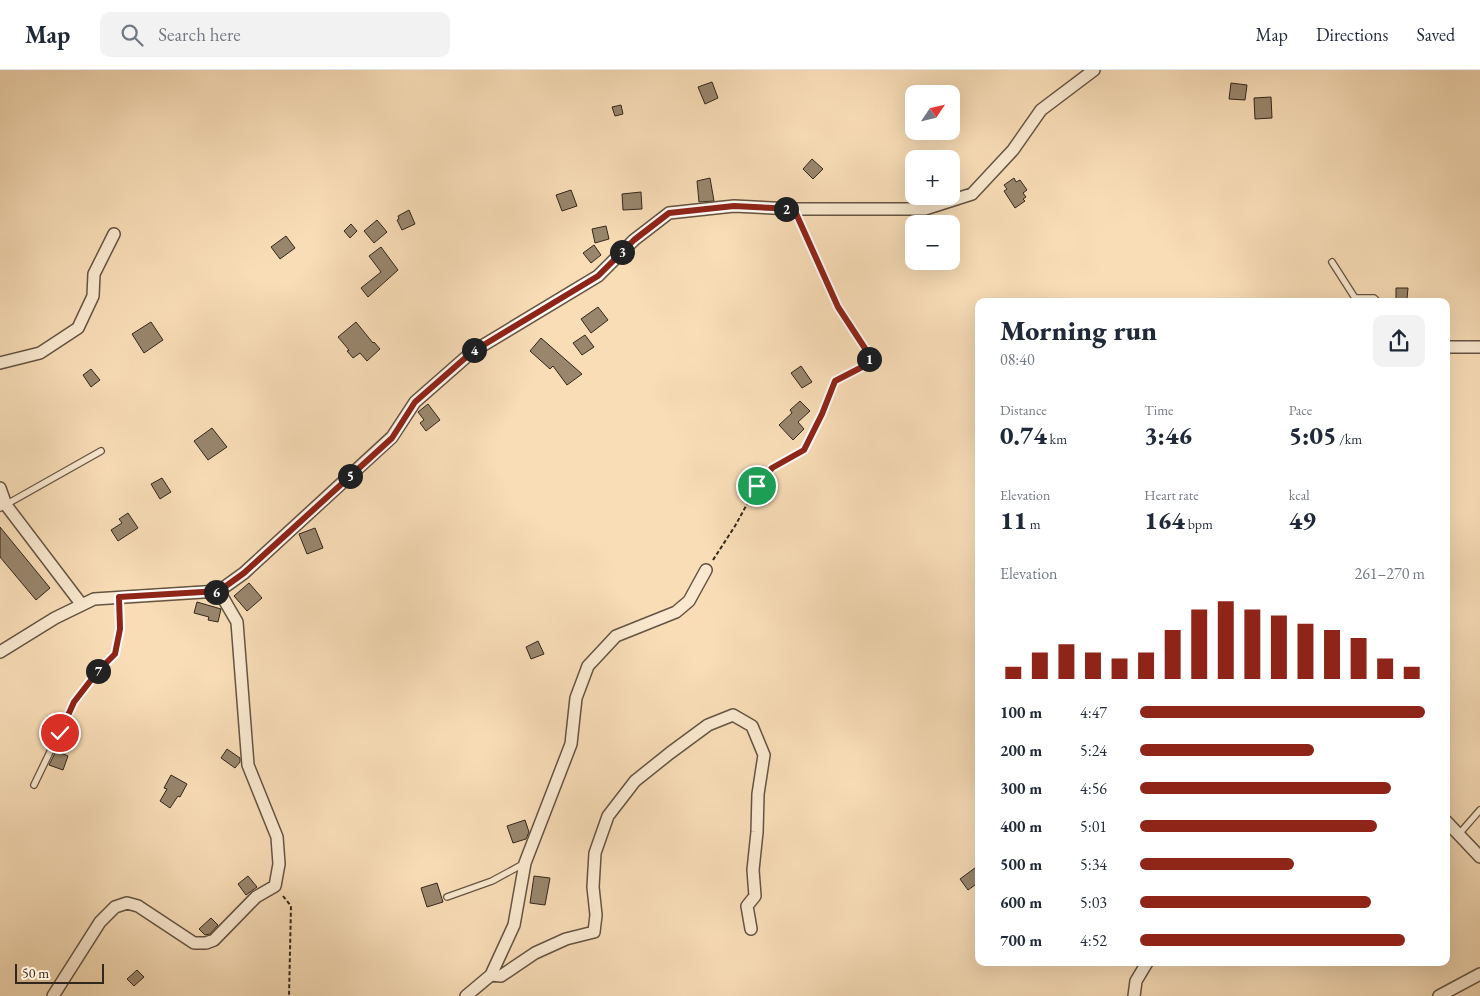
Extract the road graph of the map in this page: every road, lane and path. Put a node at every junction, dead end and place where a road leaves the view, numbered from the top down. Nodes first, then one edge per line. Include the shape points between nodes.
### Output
1 (1094, 70) edge
2 (794, 209) junction
3 (114, 234) dead end
4 (1332, 262) dead end
5 (1355, 298) edge
6 (1355, 298) edge
7 (1374, 298) edge
8 (1450, 347) edge
9 (1480, 347) edge
10 (0, 363) edge
11 (101, 450) dead end
12 (0, 488) edge
13 (3, 506) edge
14 (706, 570) joint
15 (219, 591) junction
16 (119, 597) junction
17 (82, 605) junction
18 (0, 652) edge
19 (34, 785) dead end
20 (1480, 810) edge
21 (1450, 824) edge
22 (1459, 834) junction
23 (1480, 857) edge
24 (525, 863) junction
25 (276, 886) junction
26 (447, 897) dead end
27 (751, 928) dead end
28 (1145, 966) edge
29 (1480, 974) edge
30 (491, 975) junction
31 (54, 996) edge
32 (289, 996) edge
33 (466, 996) edge
34 (1134, 996) edge
35 (1439, 996) edge

1 - 2 street via 1041,110 1013,150 972,194 925,209
2 - 14 path via 838,307 870,356 868,364 835,381 804,450 772,468 757,486
2 - 15 street via 734,206 669,213 634,240 598,276 472,352 415,402 392,438 251,567
3 - 10 street via 94,274 94,296 78,328 40,353
4 - 6 lane
5 - 7 lane
8 - 9 street
11 - 13 lane
12 - 13 street
13 - 17 street
14 - 24 street via 689,601 676,612 616,636 588,666 576,698 571,744
15 - 16 street
15 - 25 street via 237,622 248,765 277,837 279,864
16 - 17 street via 94,599
16 - 19 lane via 120,629 115,654 74,702
17 - 18 street
20 - 22 lane
21 - 22 street
22 - 23 street
24 - 26 lane via 492,882
24 - 30 street via 514,925
25 - 31 street via 256,897 214,940 206,944 194,943 138,906 127,903 115,907 100,922
25 - 32 path via 291,906
27 - 30 street via 748,906 755,896 753,870 764,756 752,726 733,715 708,725 635,781 608,816 595,853 594,932 566,939 535,953 501,976
28 - 34 street via 1136,981
29 - 35 street
30 - 33 street

